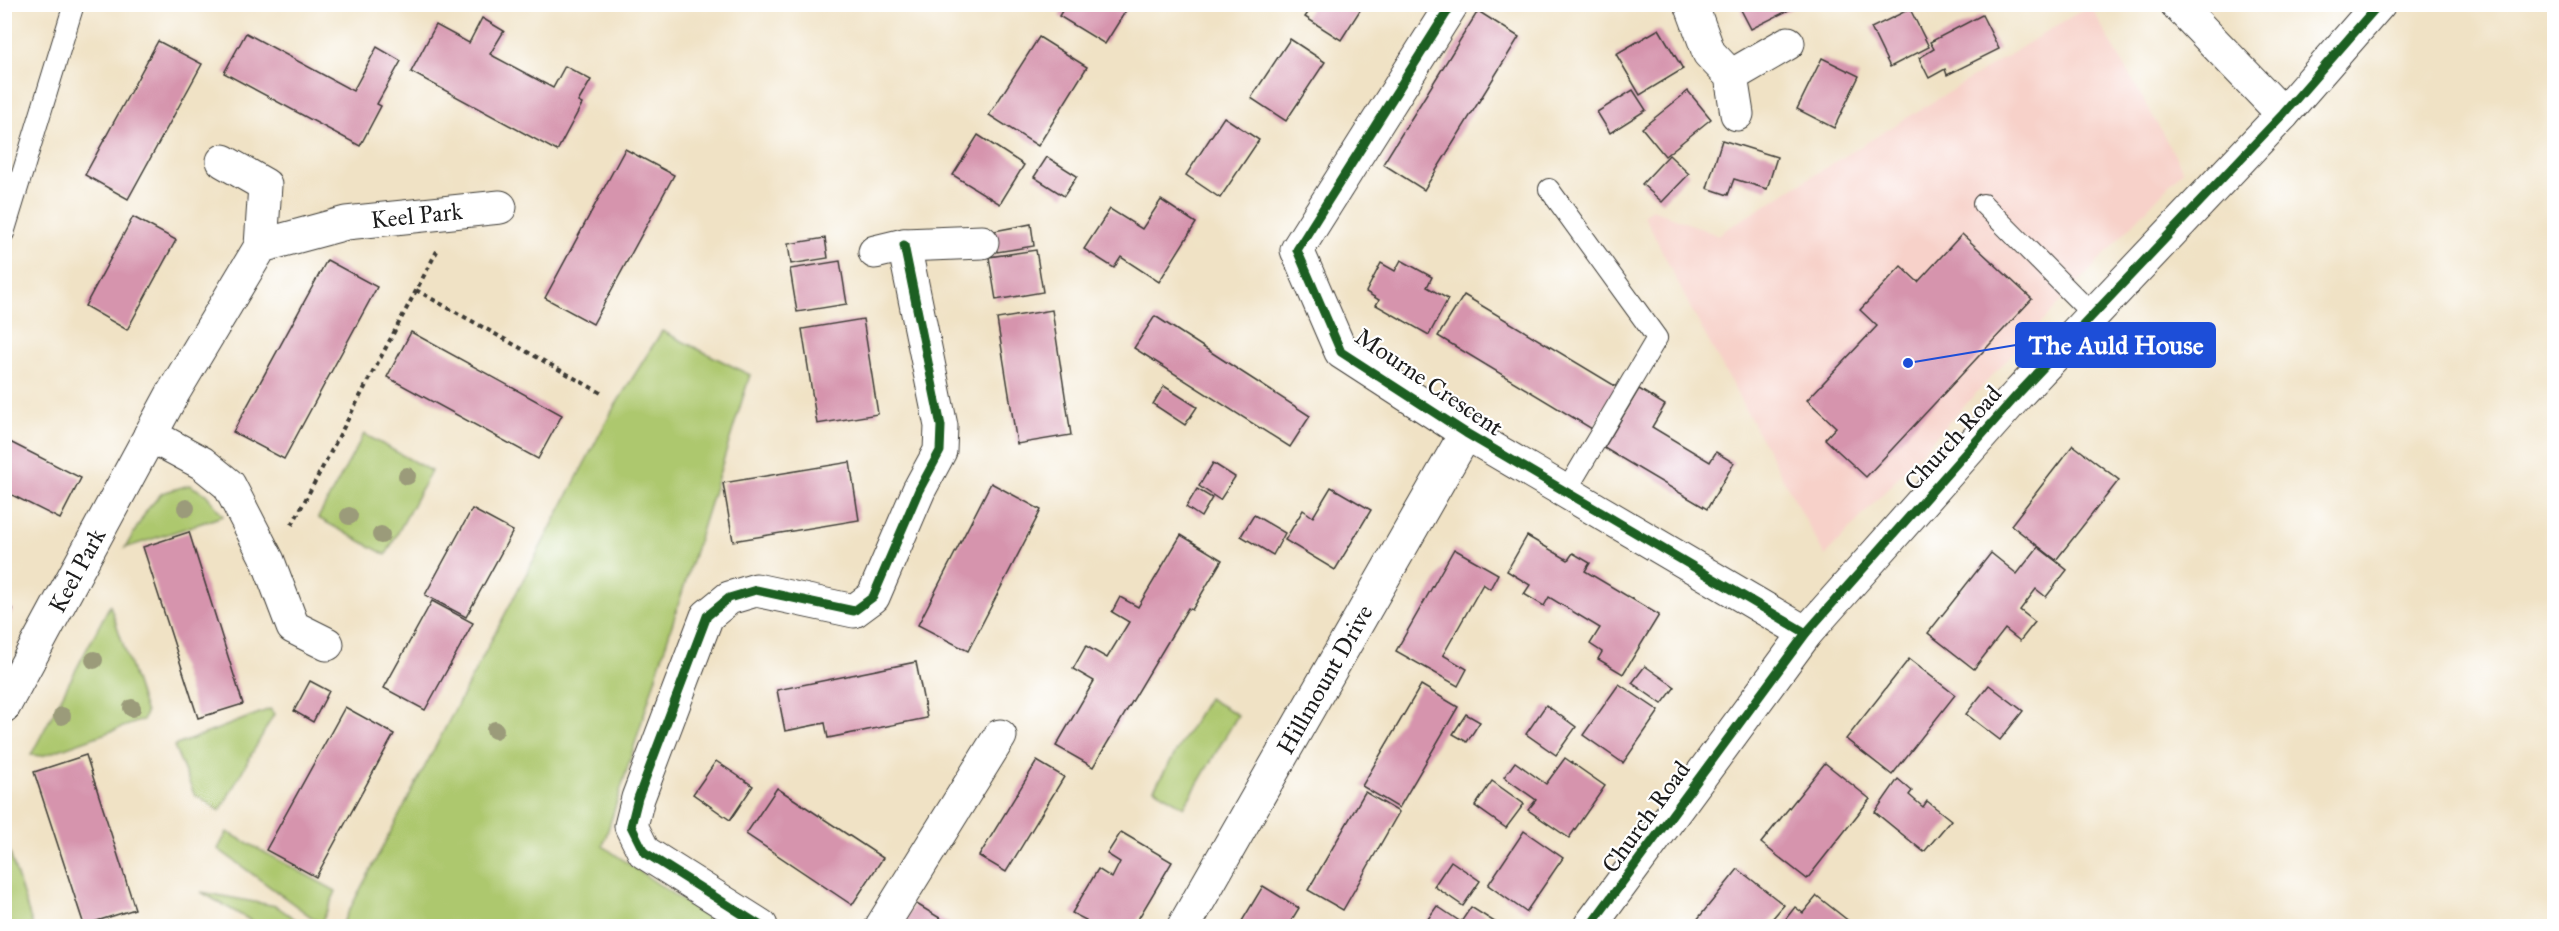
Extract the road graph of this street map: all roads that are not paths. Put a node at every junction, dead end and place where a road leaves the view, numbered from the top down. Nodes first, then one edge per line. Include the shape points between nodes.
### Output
1 (74, 4) edge
2 (1452, 4) edge
3 (1690, 4) edge
4 (2177, 4) edge
5 (2379, 4) edge
6 (1788, 43) dead end
7 (1731, 76) junction
8 (1737, 114) dead end
9 (2283, 114) junction
10 (223, 161) dead end
11 (1549, 189) dead end
12 (1983, 204) dead end
13 (500, 207) dead end
14 (4, 233) edge
15 (982, 242) dead end
16 (261, 246) junction
17 (2093, 315) junction
18 (1466, 433) junction
19 (150, 435) junction
20 (1565, 493) junction
21 (1806, 633) junction
22 (327, 644) dead end
23 (4, 706) edge
24 (1000, 736) dead end
25 (761, 927) edge
26 (882, 927) edge
27 (1184, 927) edge
28 (1590, 927) edge

1 - 14 lane
2 - 18 street, Mourne Crescent via 1297,250 1341,352
3 - 7 street via 1709,53
4 - 9 street
5 - 9 street, Church Road
6 - 7 street
7 - 8 street
9 - 17 street, Church Road
10 - 16 street, Keel Park via 265,185
11 - 20 lane via 1657,338
12 - 17 lane
13 - 16 street, Keel Park via 346,223
15 - 25 street via 889,249 941,426 940,451 873,597 854,610 756,590 729,598 707,616 638,798 631,826 644,852
16 - 19 street, Keel Park
17 - 21 street, Church Road
18 - 20 street, Mourne Crescent
18 - 27 street, Hillmount Drive
19 - 22 street via 202,463 229,485 268,561 293,627
19 - 23 street, Keel Park
20 - 21 street, Mourne Crescent
21 - 28 street, Church Road
24 - 26 street

